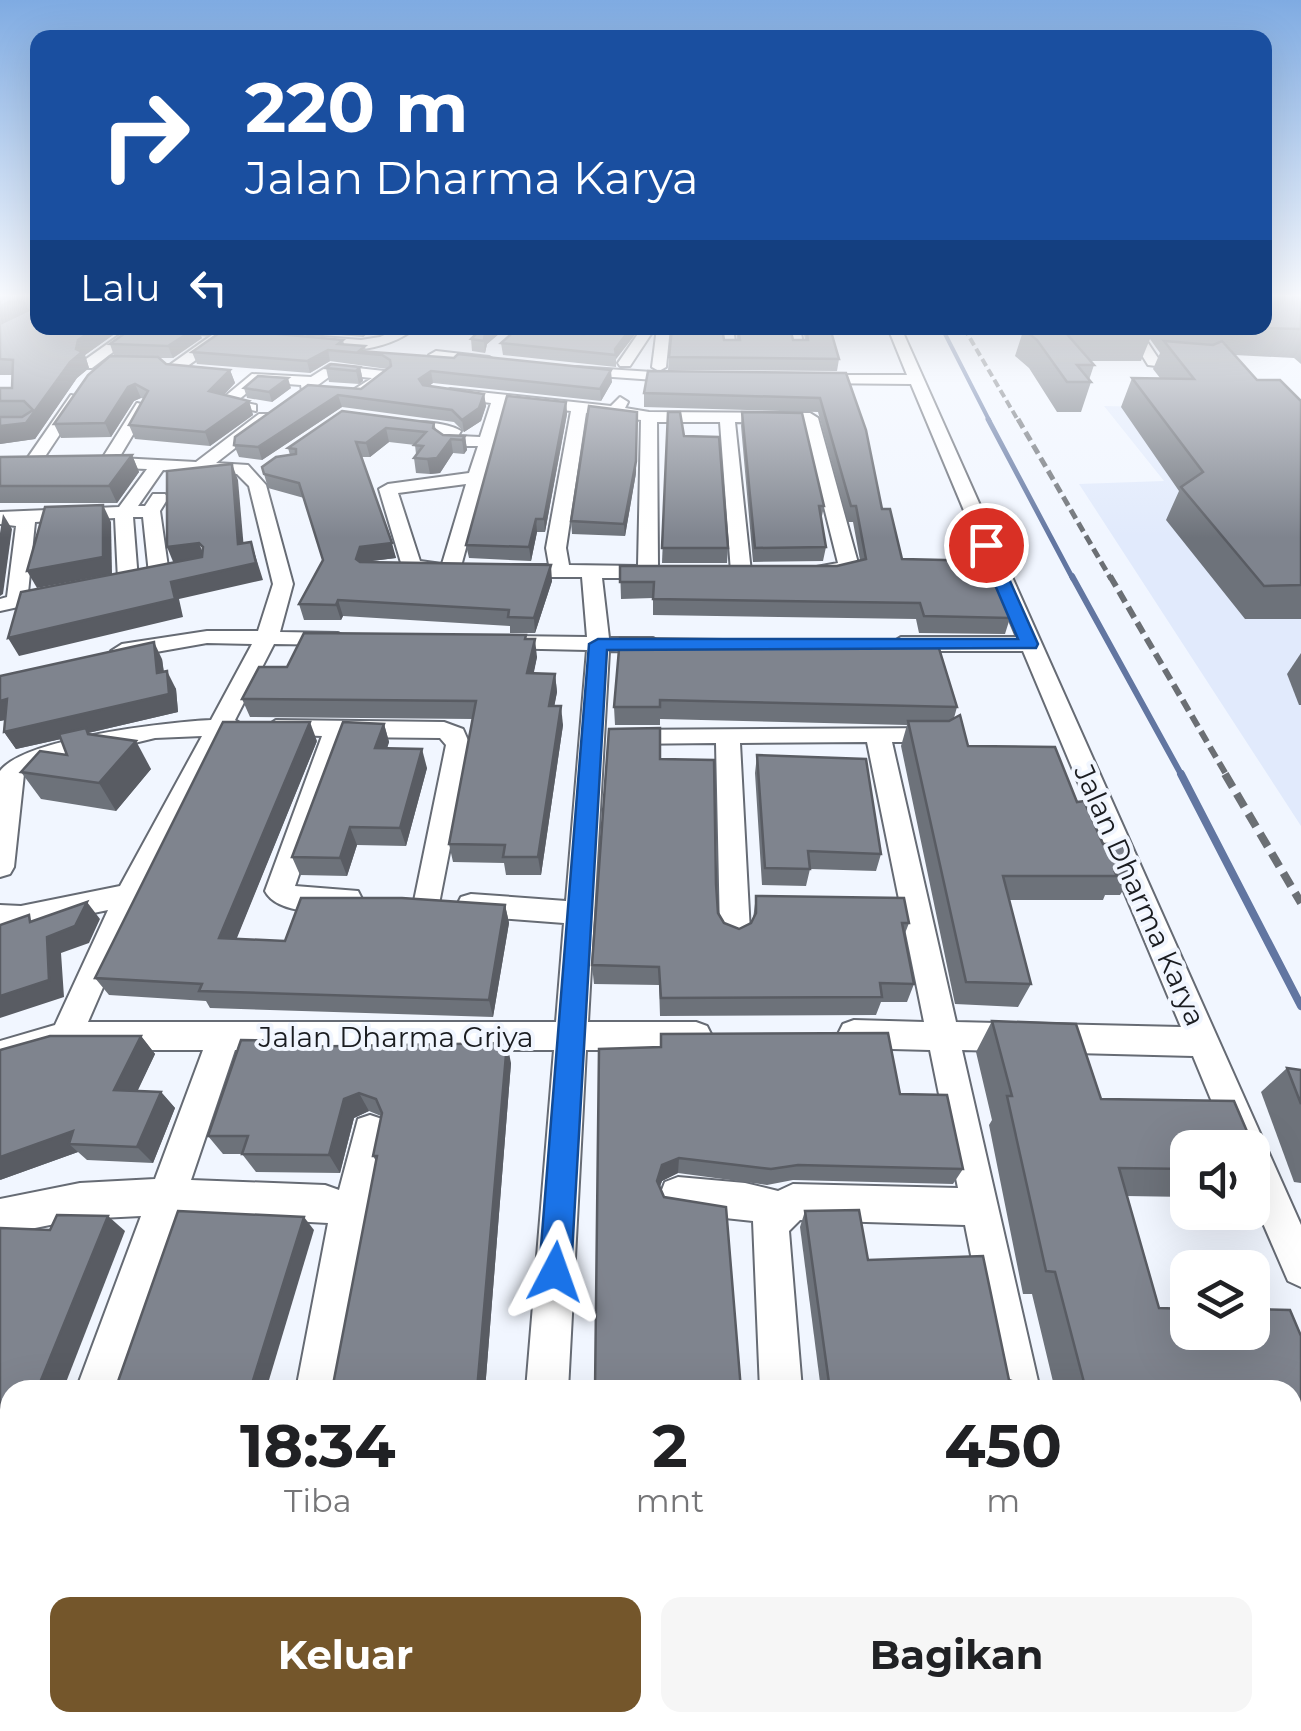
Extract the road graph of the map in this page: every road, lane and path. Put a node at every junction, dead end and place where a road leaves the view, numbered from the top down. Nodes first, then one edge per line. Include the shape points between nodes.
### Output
1 (91, 377) edge
2 (253, 377) edge
3 (257, 377) junction
4 (323, 377) edge
5 (380, 377) edge
6 (626, 377) edge
7 (913, 377) edge
8 (316, 386) junction
9 (434, 392) edge
10 (353, 395) edge
11 (499, 400) junction
12 (282, 404) junction
13 (142, 406) edge
14 (578, 409) junction
15 (616, 412) junction
16 (649, 417) junction
17 (727, 417) junction
18 (382, 424) edge
19 (490, 428) junction
20 (109, 461) junction
21 (51, 462) edge
22 (70, 462) edge
23 (170, 464) junction
24 (203, 464) junction
25 (474, 478) junction
26 (152, 511) junction
27 (124, 513) junction
28 (26, 518) junction
29 (0, 520) edge
30 (412, 566) junction
31 (386, 568) edge
32 (186, 570) edge
33 (468, 570) junction
34 (560, 572) junction
35 (648, 572) junction
36 (685, 572) edge
37 (741, 572) edge
38 (796, 572) edge
39 (600, 573) junction
40 (159, 574) junction
41 (128, 580) junction
42 (101, 584) edge
43 (68, 591) edge
44 (9, 603) edge
45 (267, 637) junction
46 (362, 639) edge
47 (475, 642) edge
48 (598, 644) junction
49 (666, 644) edge
50 (886, 644) edge
51 (1029, 644) junction
52 (98, 656) edge
53 (217, 727) junction
54 (336, 729) junction
55 (878, 734) junction
56 (941, 734) edge
57 (591, 736) junction
58 (728, 736) junction
59 (0, 867) edge
60 (129, 895) junction
61 (370, 899) edge
62 (578, 913) junction
63 (0, 916) edge
64 (736, 932) edge
65 (942, 1034) junction
66 (822, 1035) edge
67 (66, 1036) junction
68 (723, 1036) edge
69 (224, 1037) junction
70 (572, 1037) junction
71 (1205, 1042) junction
72 (0, 1055) edge
73 (1242, 1130) edge
74 (370, 1131) dead end
75 (678, 1195) edge
76 (1270, 1197) edge
77 (167, 1199) junction
78 (977, 1207) junction
79 (780, 1210) junction
80 (0, 1217) edge
81 (348, 1228) junction
82 (1301, 1268) edge
83 (101, 1380) edge
84 (319, 1380) edge
85 (548, 1380) edge
86 (780, 1380) edge
87 (1017, 1380) edge

1 - 21 street via 24,463
2 - 3 street
3 - 8 street
3 - 12 street via 225,404
4 - 8 street
5 - 10 street
6 - 15 street
7 - 51 street, Jalan Dharma Karya
8 - 12 street
9 - 11 street
11 - 14 street
11 - 19 street
12 - 24 street
13 - 20 street
14 - 15 street
14 - 34 street via 556,548
15 - 16 street
16 - 17 street
16 - 35 street
17 - 37 street
17 - 38 street via 810,412 848,564 841,572
18 - 19 street via 453,431 447,441 476,441 481,429
19 - 25 street
20 - 22 street
20 - 23 street
23 - 24 street
23 - 26 street
23 - 27 street
24 - 45 street via 260,474 284,584
25 - 30 street via 389,488
25 - 33 street
26 - 27 street
26 - 40 street
27 - 28 street
27 - 41 street
28 - 29 street
28 - 44 street
30 - 31 street
30 - 33 street
32 - 40 street
33 - 34 street
34 - 39 street
35 - 36 street
35 - 39 street
39 - 48 street via 592,605
40 - 41 street
41 - 42 street
43 - 44 street
45 - 46 street
45 - 52 street via 191,639
45 - 53 street
47 - 48 street
48 - 49 street
48 - 57 street
50 - 51 street
51 - 71 street, Jalan Dharma Karya
53 - 54 street
53 - 59 street via 155,730 15,768 8,778
53 - 60 street
54 - 61 street via 279,891 292,898
54 - 62 street via 444,730 457,738 418,901
55 - 56 street
55 - 58 street
55 - 65 street via 903,902
57 - 58 street
57 - 62 street
58 - 64 street via 745,900
60 - 63 street
60 - 67 street
62 - 70 street
65 - 66 street
65 - 71 street
65 - 78 street
67 - 69 street, Jalan Dharma Griya
67 - 72 street, Jalan Dharma Griya
68 - 70 street, Jalan Dharma Griya
69 - 70 street, Jalan Dharma Griya
69 - 77 street
70 - 85 street
71 - 73 street, Jalan Dharma Karya
74 - 81 street
75 - 79 street
76 - 82 street
77 - 80 street via 71,1202
77 - 81 street via 326,1203 342,1211
77 - 83 street
78 - 79 street via 793,1202
78 - 87 street
79 - 86 street via 770,1224
81 - 84 street

